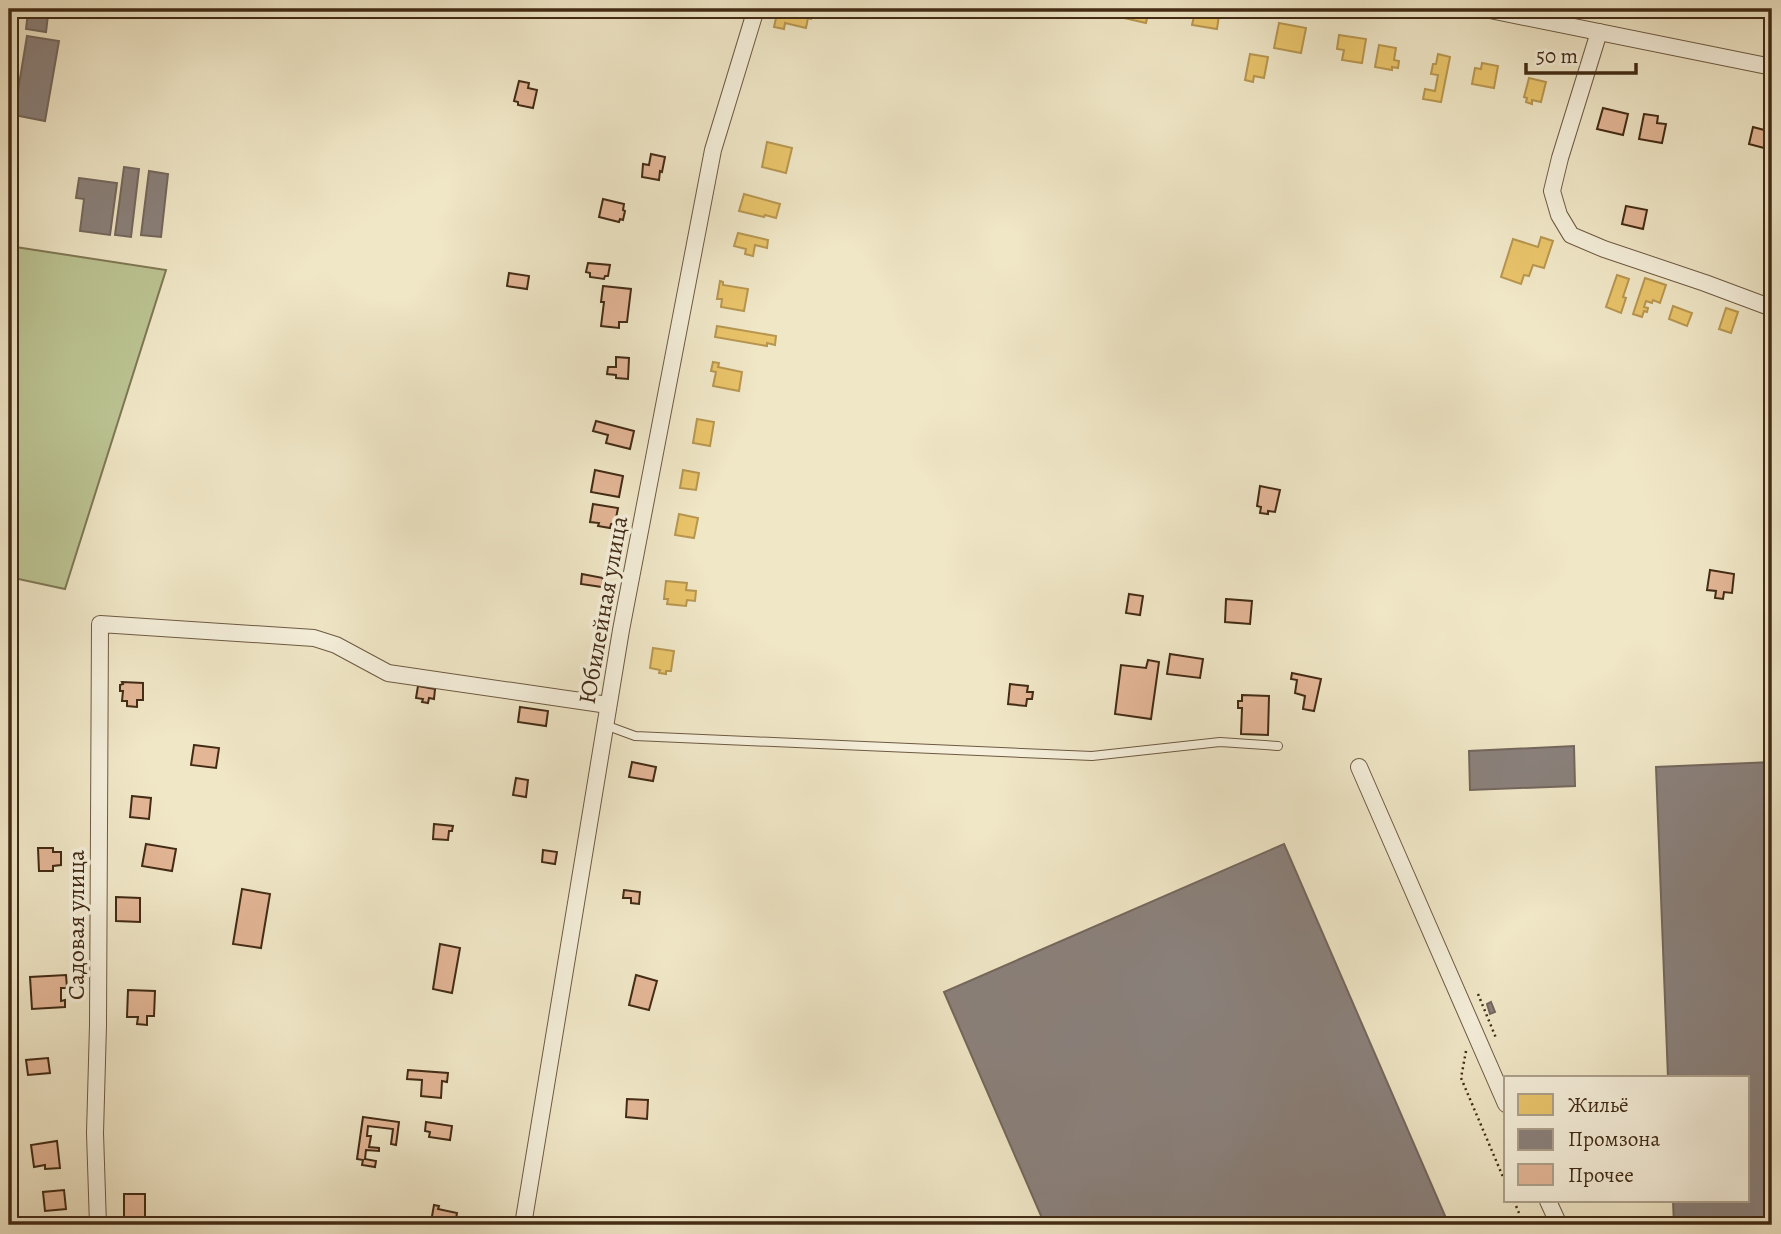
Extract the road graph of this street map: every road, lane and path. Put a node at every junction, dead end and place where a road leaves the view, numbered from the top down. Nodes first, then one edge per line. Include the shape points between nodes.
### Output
1 (756, 9) edge
2 (1485, 9) edge
3 (1599, 32) junction
4 (1772, 67) edge
5 (1772, 307) edge
6 (608, 705) junction
7 (605, 725) junction
8 (1278, 746) dead end
9 (1360, 766) dead end
10 (1504, 1099) edge
11 (1514, 1202) edge
12 (1548, 1202) edge
13 (98, 1225) edge
14 (523, 1225) edge
15 (1524, 1225) edge
16 (1559, 1225) edge

1 - 6 street, Юбилейная улица via 713,150
2 - 3 street
3 - 4 street
3 - 5 street via 1552,191 1571,235
6 - 7 street, Юбилейная улица
6 - 13 street, Садовая улица via 388,673 314,638 100,624
7 - 8 lane via 635,736 1092,756 1220,742
7 - 14 street, Юбилейная улица
9 - 10 street
11 - 15 path
12 - 16 street

